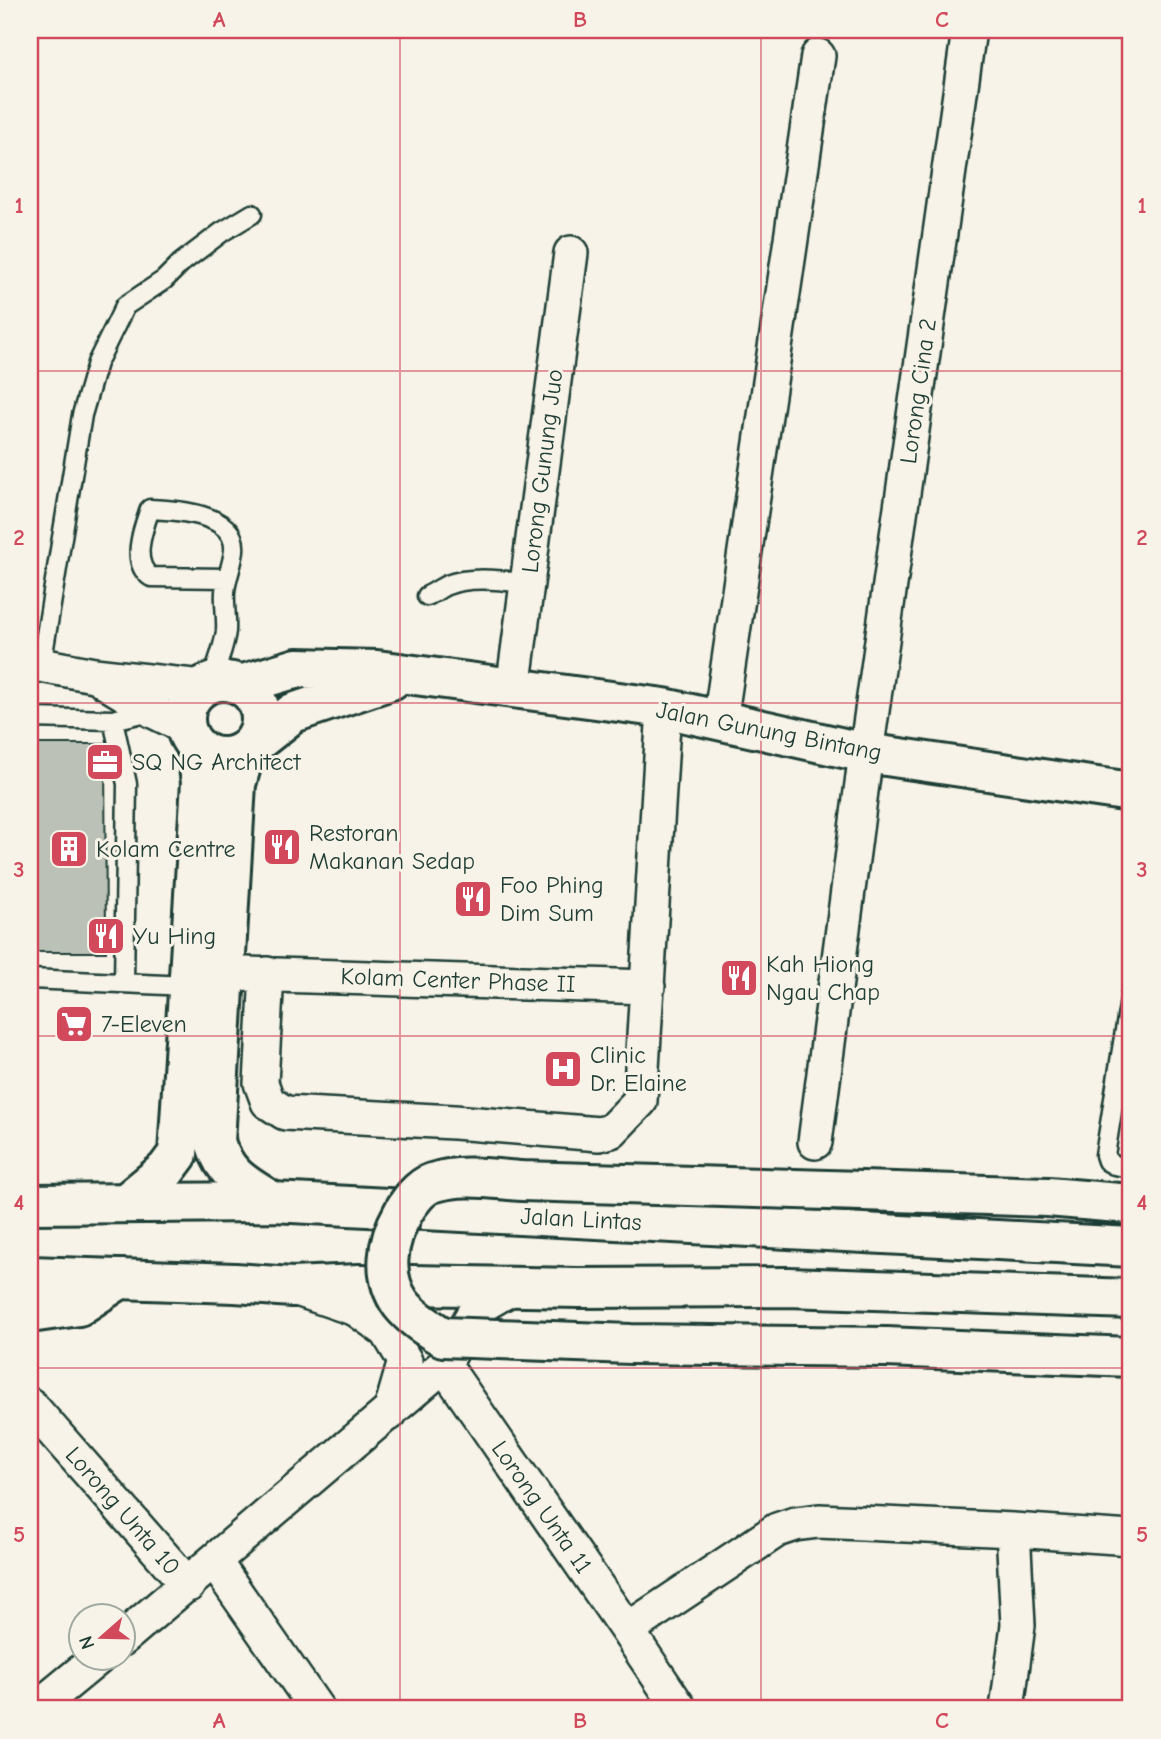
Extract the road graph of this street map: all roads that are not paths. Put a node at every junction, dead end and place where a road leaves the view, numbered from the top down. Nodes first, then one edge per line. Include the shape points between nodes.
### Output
1 (969, 30) edge
2 (818, 56) dead end
3 (252, 214) dead end
4 (570, 253) dead end
5 (227, 578) junction
6 (527, 584) junction
7 (427, 596) dead end
8 (35, 664) edge
9 (94, 675) junction
10 (407, 676) junction
11 (218, 685) junction
12 (513, 689) junction
13 (664, 709) junction
14 (30, 718) edge
15 (113, 720) junction
16 (720, 721) junction
17 (178, 728) junction
18 (249, 748) junction
19 (866, 752) junction
20 (1131, 792) edge
21 (225, 973) junction
22 (267, 974) junction
23 (30, 979) edge
24 (124, 983) junction
25 (188, 986) junction
26 (648, 987) junction
27 (1131, 993) edge
28 (816, 1142) dead end
29 (1131, 1168) edge
30 (273, 1202) junction
31 (126, 1203) junction
32 (30, 1204) edge
33 (1131, 1204) edge
34 (1131, 1247) edge
35 (30, 1276) edge
36 (120, 1279) junction
37 (515, 1286) junction
38 (292, 1287) junction
39 (1131, 1298) edge
40 (30, 1313) edge
41 (1131, 1357) edge
42 (444, 1365) junction
43 (30, 1405) edge
44 (390, 1413) junction
45 (1013, 1530) junction
46 (1131, 1538) edge
47 (214, 1561) junction
48 (188, 1585) junction
49 (136, 1628) edge
50 (627, 1630) junction
51 (81, 1672) edge
52 (36, 1709) edge
53 (317, 1709) edge
54 (680, 1709) edge
55 (1007, 1709) edge

1 - 19 street, Lorong Cina 2
2 - 16 street
3 - 8 lane via 125,306 97,363 82,415
4 - 6 street, Lorong Gunung Juo
5 - 5 lane via 151,577 144,572 139,561 150,509 200,513 220,525 233,537
5 - 11 lane via 226,632
6 - 7 lane via 466,581
6 - 12 street, Lorong Gunung Juo
8 - 9 street
9 - 11 street
9 - 17 street
10 - 11 main road, Jalan Gunung Bintang via 377,670 297,668
10 - 12 main road, Jalan Gunung Bintang
10 - 18 main road, Jalan Gunung Bintang via 293,713
11 - 17 main road via 188,704
11 - 18 main road via 256,700 261,710 261,722
12 - 13 main road, Jalan Gunung Bintang
13 - 16 main road, Jalan Gunung Bintang
13 - 26 street
14 - 15 lane
15 - 17 lane
15 - 24 lane via 127,784
16 - 19 main road, Jalan Gunung Bintang
17 - 18 main road via 215,757 236,756
17 - 25 main road via 201,782
18 - 21 main road via 236,784
19 - 20 main road, Jalan Gunung Bintang
19 - 28 street, Lorong Cina 2
21 - 22 street, Kolam Center Phase II
21 - 30 main road via 215,1142 220,1160 240,1182
22 - 26 street, Kolam Center Phase II
22 - 26 street via 261,1083 268,1102 285,1114 598,1134 611,1131 640,1101
23 - 24 lane
24 - 25 lane
25 - 31 main road via 178,1154
27 - 29 lane via 1105,1155 1114,1165
30 - 31 main road, Jalan Lintas
30 - 34 main road, Jalan Lintas
31 - 32 main road, Jalan Lintas
33 - 41 main road, bridge via 1048,1197 470,1177 430,1183 408,1203 389,1247 388,1271 400,1303 443,1337
35 - 36 main road
36 - 38 main road
36 - 40 main road via 79,1306
37 - 38 main road
37 - 39 main road via 788,1287
37 - 42 street via 474,1313
38 - 44 street via 356,1309 387,1331 405,1361
42 - 44 street
42 - 50 street, Lorong Unta 11
43 - 48 street, Lorong Unta 10
44 - 47 street
45 - 46 street
45 - 50 street via 818,1521 795,1524 777,1530
45 - 55 street via 1018,1625
47 - 48 street
47 - 53 street
48 - 49 street
50 - 54 street, Lorong Unta 11
51 - 52 street

